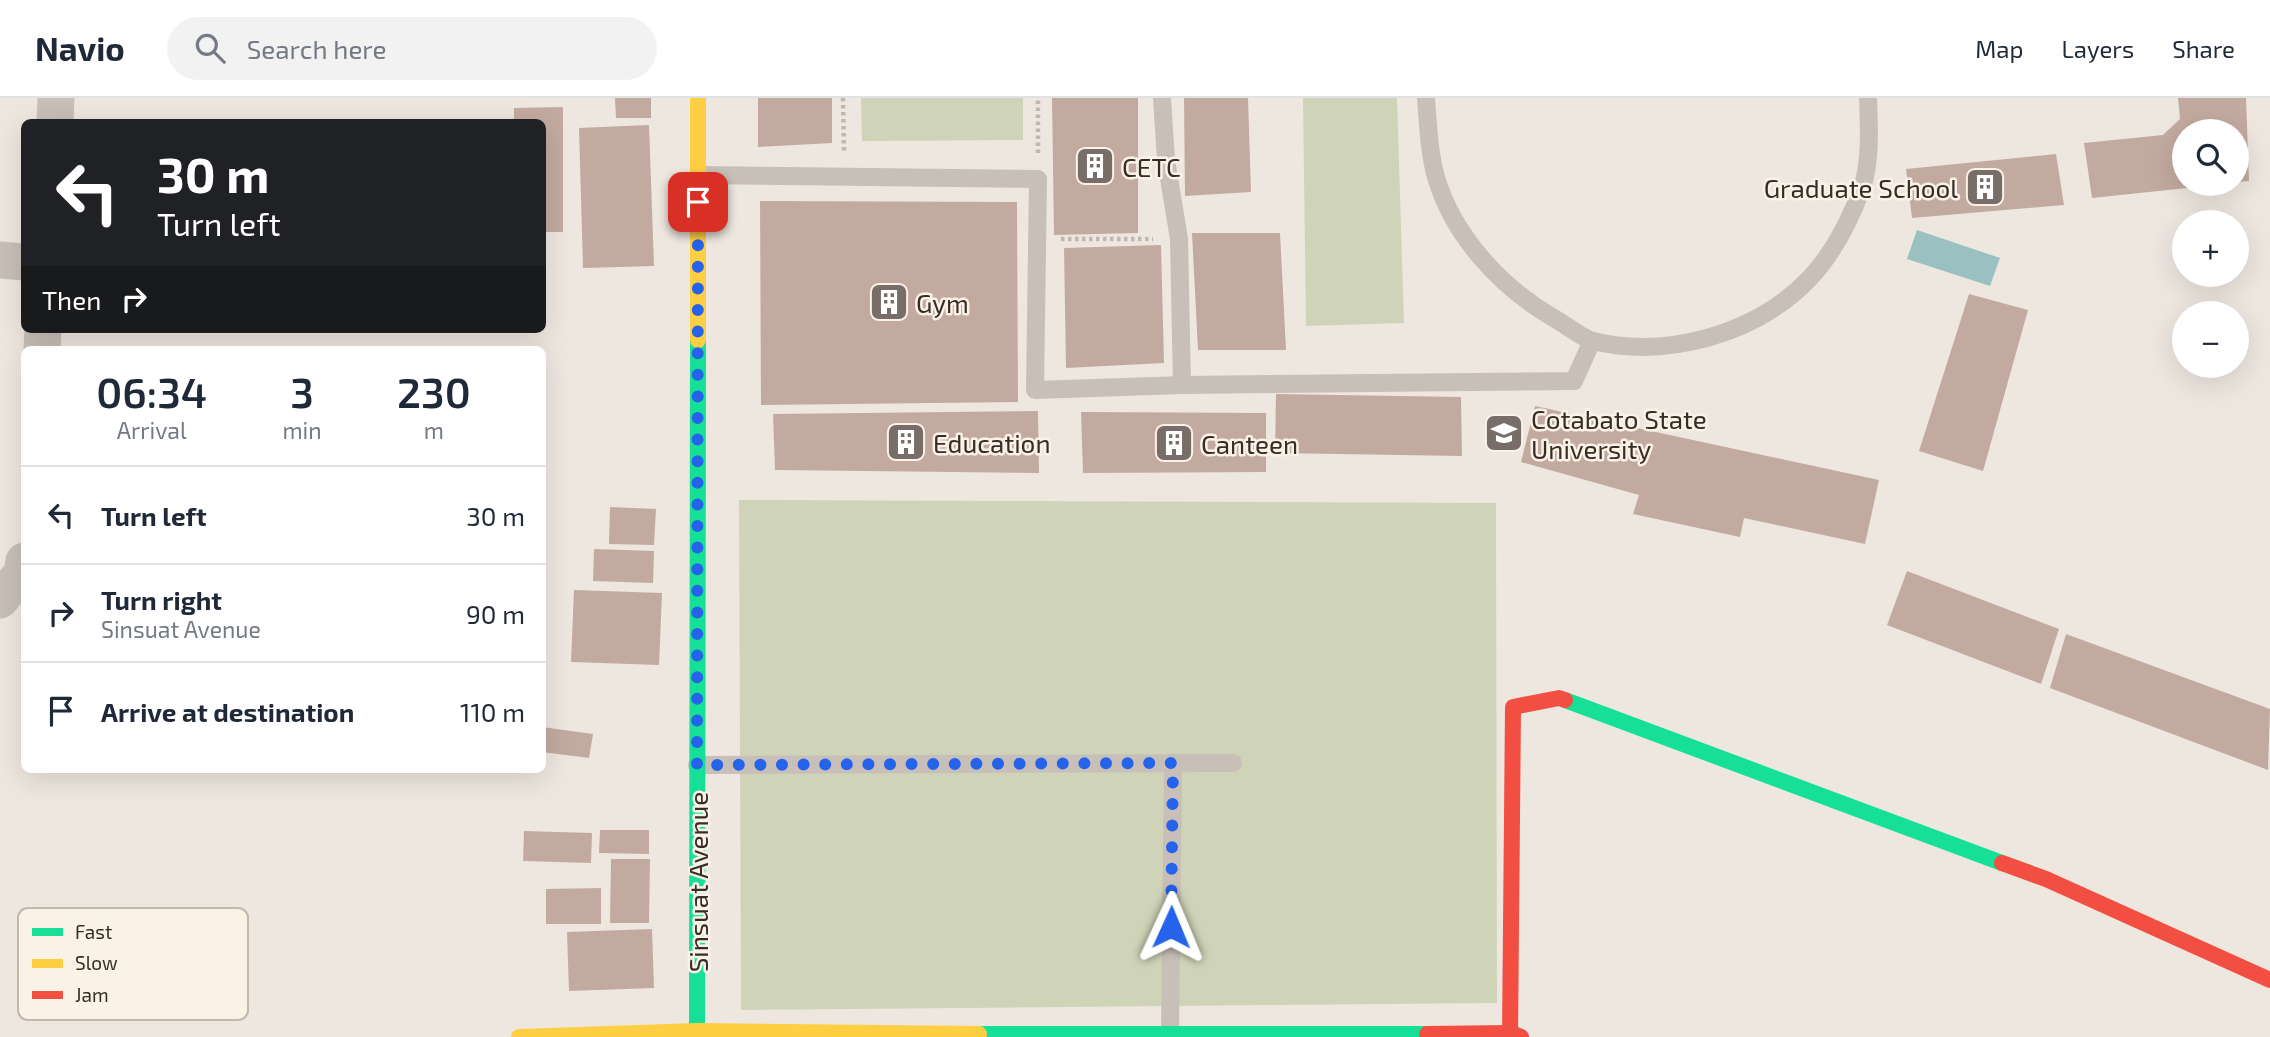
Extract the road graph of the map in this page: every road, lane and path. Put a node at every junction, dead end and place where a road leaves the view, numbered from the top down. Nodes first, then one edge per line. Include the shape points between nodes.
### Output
1 (56, 98) edge
2 (698, 98) edge
3 (844, 98) edge
4 (1038, 98) edge
5 (1162, 98) edge
6 (1426, 98) edge
7 (1868, 98) edge
8 (55, 119) edge
9 (698, 175) junction
10 (845, 176) junction
11 (1038, 179) junction
12 (1038, 239) junction
13 (1179, 239) junction
14 (0, 260) edge
15 (21, 262) edge
16 (1591, 341) junction
17 (1182, 384) junction
18 (21, 574) edge
19 (0, 600) edge
20 (1173, 763) junction
21 (1233, 763) dead end
22 (697, 765) junction
23 (2270, 980) edge
24 (697, 1034) edge
25 (1170, 1036) edge
26 (1514, 1036) edge
27 (519, 1037) edge

1 - 8 street
2 - 9 main road, Sinsuat Avenue
3 - 10 path
4 - 11 path
5 - 13 lane
6 - 16 lane via 1436,178 1458,226 1493,272 1537,308
7 - 16 lane via 1863,185 1838,241 1810,279 1775,308 1716,336 1657,348
9 - 10 lane
9 - 22 main road, Sinsuat Avenue
10 - 11 lane
11 - 12 lane
12 - 13 path
12 - 17 lane via 1035,390
13 - 17 lane
14 - 15 street
16 - 17 lane via 1574,381
18 - 19 street
20 - 21 lane
20 - 22 lane
20 - 25 lane
22 - 24 main road, Sinsuat Avenue
23 - 26 main road via 2046,879 1559,698 1513,707
24 - 25 main road
24 - 27 main road
25 - 26 main road

